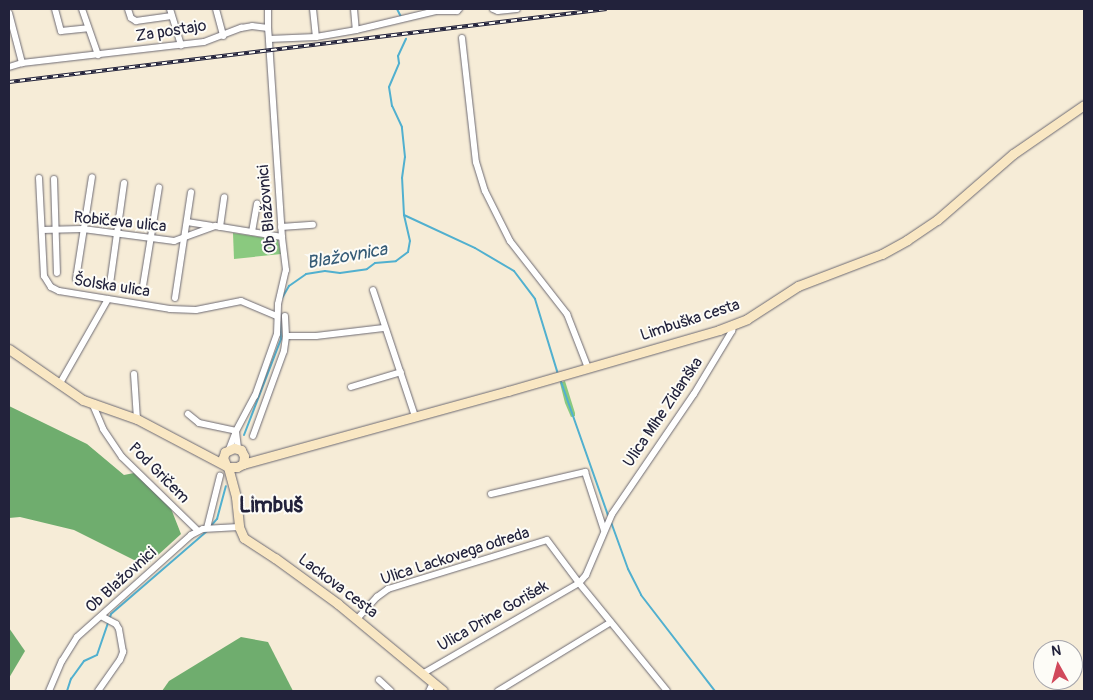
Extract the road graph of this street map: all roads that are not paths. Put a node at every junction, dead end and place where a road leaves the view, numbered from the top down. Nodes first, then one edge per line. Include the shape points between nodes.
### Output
1 (55, 9) edge
2 (82, 9) edge
3 (128, 9) edge
4 (170, 9) edge
5 (216, 9) edge
6 (268, 9) edge
7 (313, 9) edge
8 (354, 9) edge
9 (460, 9) edge
10 (493, 9) edge
11 (517, 9) edge
12 (434, 10) edge
13 (9, 13) edge
14 (172, 16) junction
15 (88, 28) junction
16 (268, 28) junction
17 (356, 30) junction
18 (223, 36) junction
19 (316, 37) junction
20 (462, 38) dead end
21 (269, 39) junction
22 (181, 45) junction
23 (98, 54) junction
24 (22, 63) junction
25 (9, 67) edge
26 (1084, 106) edge
27 (39, 178) dead end
28 (92, 178) dead end
29 (54, 180) dead end
30 (124, 183) dead end
31 (159, 187) dead end
32 (192, 192) dead end
33 (224, 197) dead end
34 (257, 203) dead end
35 (187, 222) junction
36 (313, 226) dead end
37 (218, 227) junction
38 (281, 227) junction
39 (83, 229) junction
40 (42, 230) junction
41 (55, 230) junction
42 (252, 232) junction
43 (117, 234) junction
44 (282, 237) junction
45 (149, 238) junction
46 (184, 239) junction
47 (56, 274) dead end
48 (76, 279) dead end
49 (110, 284) dead end
50 (373, 290) dead end
51 (142, 292) dead end
52 (175, 298) dead end
53 (108, 299) junction
54 (276, 316) junction
55 (285, 316) dead end
56 (733, 325) junction
57 (384, 328) junction
58 (286, 336) junction
59 (9, 349) edge
60 (588, 368) junction
61 (400, 372) junction
62 (134, 374) dead end
63 (269, 376) junction
64 (59, 385) junction
65 (351, 386) dead end
66 (93, 404) junction
67 (188, 414) dead end
68 (414, 416) junction
69 (137, 419) junction
70 (236, 431) junction
71 (253, 436) dead end
72 (188, 445) junction
73 (234, 450) junction
74 (288, 451) junction
75 (242, 465) junction
76 (227, 466) junction
77 (220, 476) dead end
78 (491, 494) dead end
79 (236, 497) junction
80 (239, 527) junction
81 (203, 529) junction
82 (604, 530) junction
83 (578, 583) junction
84 (104, 617) junction
85 (357, 619) junction
86 (611, 622) junction
87 (422, 674) junction
88 (379, 680) dead end
89 (431, 687) edge
90 (50, 691) edge
91 (98, 691) edge
92 (391, 691) edge
93 (443, 691) edge
94 (498, 691) edge
95 (667, 691) edge

1 - 15 street via 62,31
2 - 15 street
3 - 14 street via 136,21
4 - 14 street
5 - 18 street
6 - 16 street
7 - 19 street
8 - 17 street
9 - 12 street
10 - 11 street
12 - 17 street via 415,18
13 - 24 street
14 - 22 street
15 - 23 street
16 - 18 street, Za postajo via 241,28
16 - 21 street
17 - 19 street
18 - 22 street, Za postajo
19 - 21 street
20 - 60 street via 476,162 485,191 510,241 568,314
21 - 38 street, Ob Blažovnici
22 - 23 street, Za postajo
23 - 24 street, Za postajo
24 - 25 street, Za postajo
26 - 56 main road, Limbuška cesta via 1013,154 937,220 907,240 882,254 798,286
27 - 40 street, Šolska ulica
28 - 39 street
29 - 41 street
30 - 43 street
31 - 45 street
32 - 35 street
33 - 37 street
34 - 42 street
35 - 37 street
35 - 46 street
36 - 38 street
37 - 42 street, Robičeva ulica
37 - 46 street, Robičeva ulica via 197,231
38 - 44 street, Ob Blažovnici
39 - 41 street, Robičeva ulica
39 - 43 street, Robičeva ulica
39 - 48 street
40 - 41 street, Robičeva ulica
40 - 53 street, Šolska ulica via 46,282 59,291
41 - 47 street
42 - 44 street, Robičeva ulica
43 - 45 street, Robičeva ulica
43 - 49 street
44 - 54 street, Ob Blažovnici via 286,270
45 - 46 street, Robičeva ulica
45 - 51 street
46 - 52 street
50 - 57 street
53 - 54 street, Šolska ulica via 196,310 241,301
53 - 64 street
54 - 63 street, Ob Blažovnici via 277,334
55 - 58 street, Ob Blažovnici
56 - 60 main road, Limbuška cesta
56 - 82 street, Ulica Mihe Zidanška via 694,394
57 - 58 street
57 - 61 street
58 - 63 street, Ob Blažovnici via 284,351
59 - 64 main road
60 - 68 main road, Limbuška cesta
61 - 65 street
61 - 68 street
62 - 69 street
63 - 70 street, Ob Blažovnici
63 - 71 street, Ob Blažovnici
64 - 66 main road
66 - 69 main road
66 - 81 street, Pod Gričem via 103,429 122,457
67 - 70 street via 199,423
68 - 74 main road, Limbuška cesta
69 - 72 main road
70 - 73 street, Ob Blažovnici
72 - 73 main road via 214,453
72 - 76 main road
73 - 74 main road
73 - 75 main road
73 - 76 main road via 223,458
74 - 75 main road
75 - 76 main road
75 - 79 main road
76 - 79 main road
77 - 81 street via 209,519
78 - 82 street via 584,472
79 - 80 main road
80 - 81 street
80 - 85 main road, Lackova cesta via 244,538
81 - 84 street, Ob Blažovnici
82 - 83 street, Ulica Mihe Zidanška via 586,575
83 - 85 street, Ulica Lackovega odreda via 547,540 388,589 377,596
83 - 86 street
83 - 87 street, Ulica Drine Gorišek
84 - 90 street, Ob Blažovnici via 77,637 62,661
84 - 91 street via 119,630 123,652
85 - 87 main road, Lackova cesta
86 - 94 street
86 - 95 street
87 - 89 main road, Lackova cesta
88 - 92 street
89 - 93 main road, Lackova cesta

